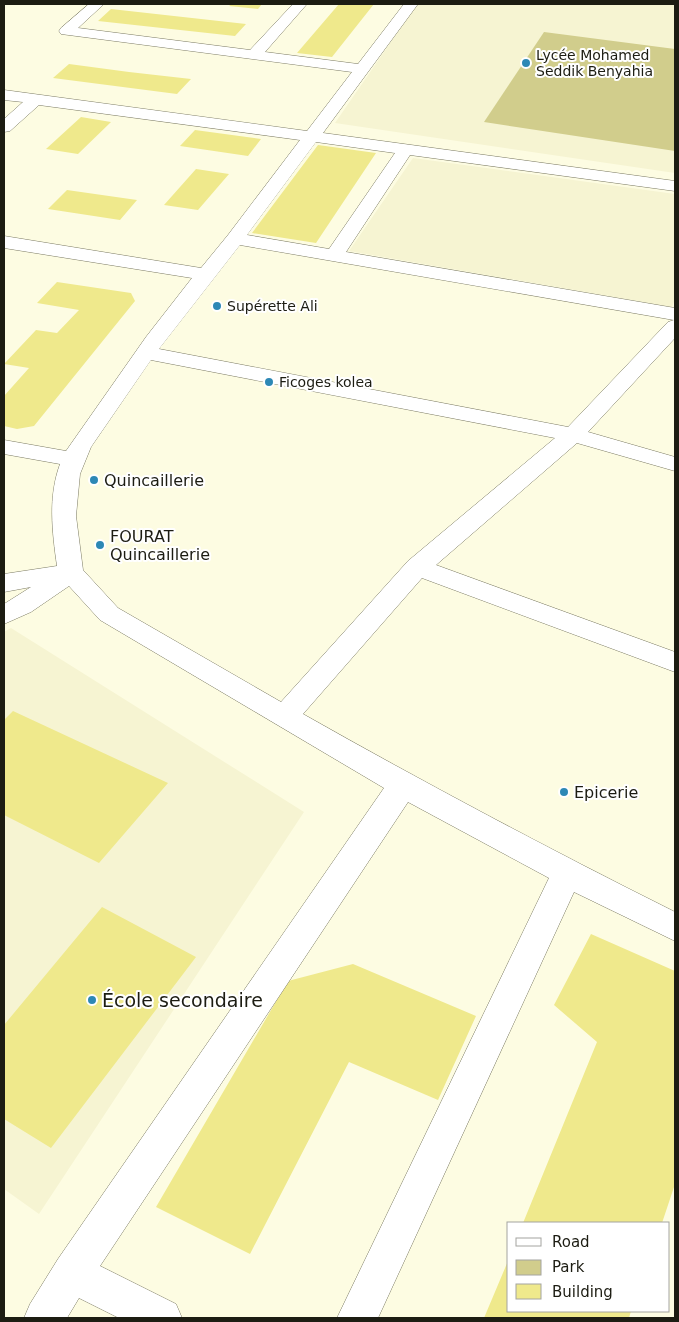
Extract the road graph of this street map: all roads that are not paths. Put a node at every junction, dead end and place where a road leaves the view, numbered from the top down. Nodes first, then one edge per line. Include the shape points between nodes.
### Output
1 (98, 4) edge
2 (300, 4) edge
3 (411, 4) edge
4 (254, 55) junction
5 (362, 69) junction
6 (4, 94) edge
7 (36, 99) junction
8 (4, 127) edge
9 (311, 137) junction
10 (406, 149) junction
11 (675, 186) edge
12 (235, 239) junction
13 (4, 242) edge
14 (334, 256) junction
15 (204, 274) junction
16 (675, 314) edge
17 (675, 326) edge
18 (146, 353) junction
19 (573, 435) junction
20 (4, 446) edge
21 (73, 459) junction
22 (675, 464) edge
23 (417, 567) junction
24 (71, 572) junction
25 (4, 582) edge
26 (4, 615) edge
27 (675, 662) edge
28 (284, 717) junction
29 (403, 785) junction
30 (567, 874) junction
31 (675, 927) edge
32 (72, 1273) junction
33 (44, 1318) edge
34 (162, 1318) edge
35 (357, 1318) edge

1 - 4 street via 66,31
2 - 4 street
3 - 5 street
4 - 5 street
5 - 9 street
6 - 7 street
7 - 8 street
7 - 9 street
9 - 10 street
9 - 12 street
10 - 11 street
10 - 14 street
12 - 14 street
12 - 15 street
13 - 15 street
14 - 16 street
15 - 18 street
17 - 19 street
18 - 19 street
18 - 21 street
19 - 22 street
19 - 23 street
20 - 21 street
21 - 24 street via 63,500
23 - 27 street
23 - 28 street
24 - 25 street
24 - 26 street
24 - 28 street via 109,614
28 - 29 street
29 - 30 street
29 - 32 street
30 - 31 street
30 - 35 street
32 - 33 street
32 - 34 street

